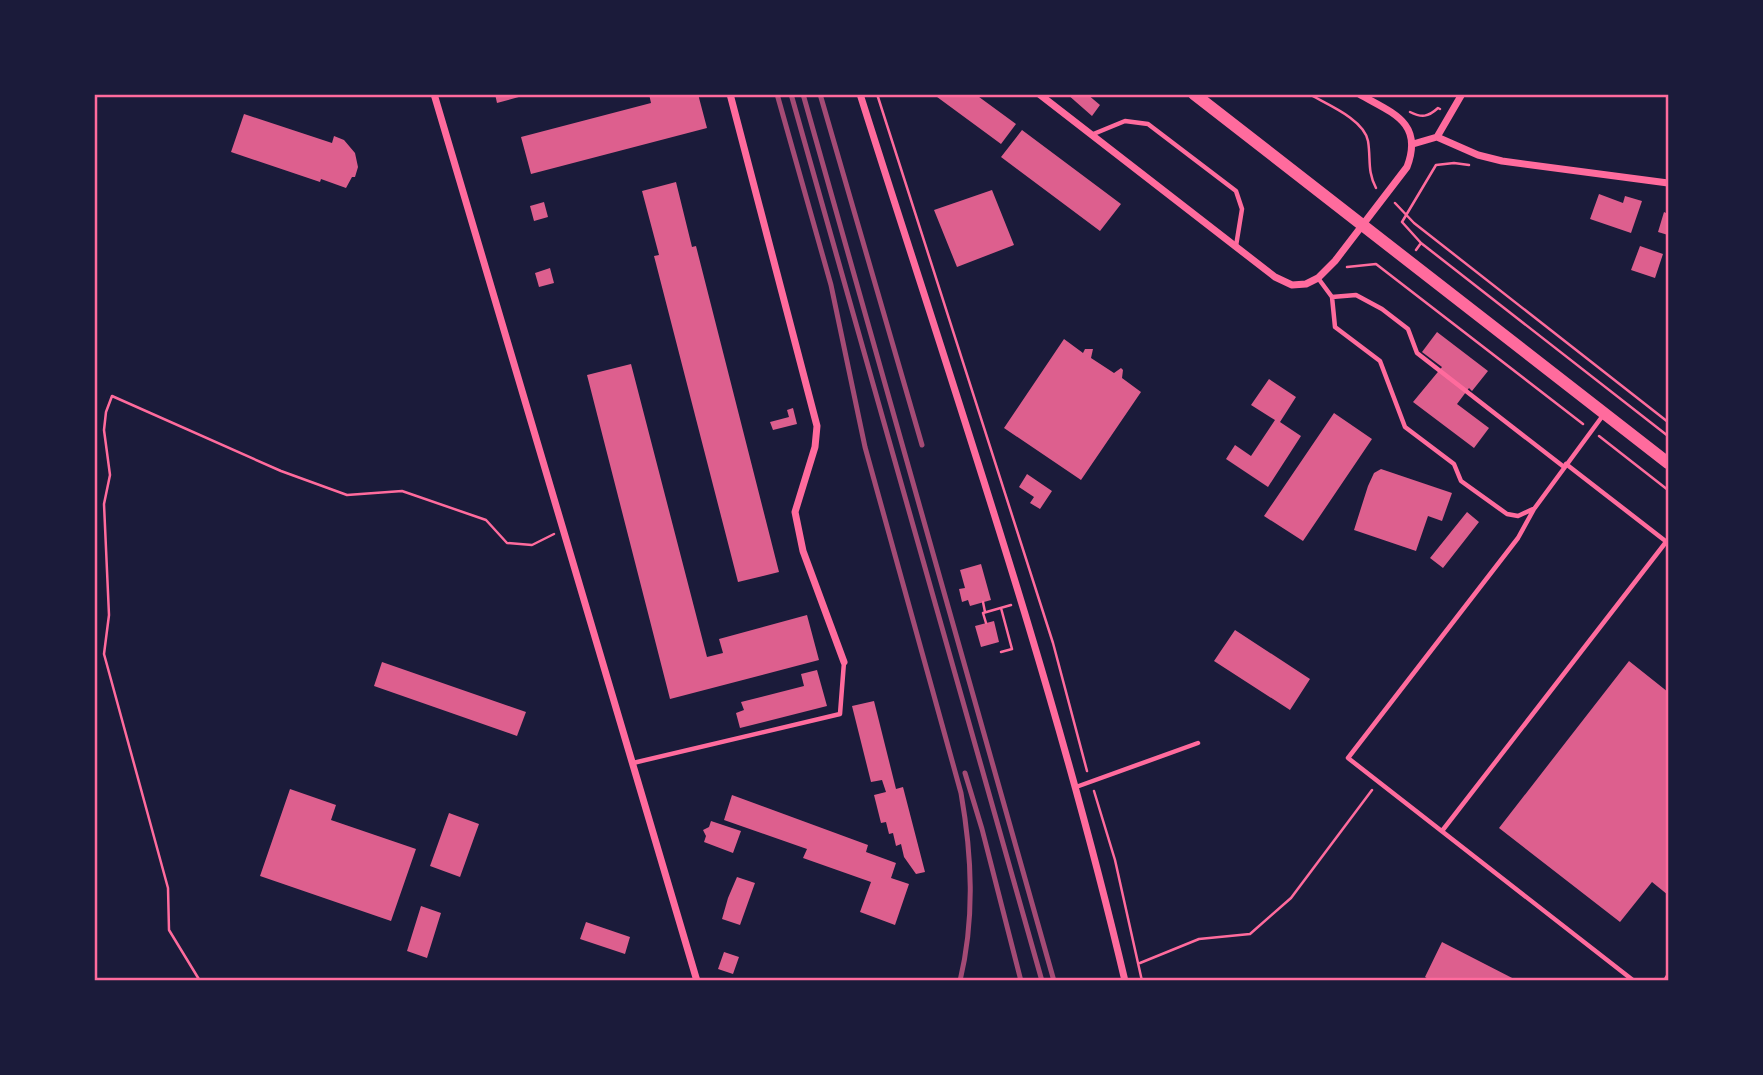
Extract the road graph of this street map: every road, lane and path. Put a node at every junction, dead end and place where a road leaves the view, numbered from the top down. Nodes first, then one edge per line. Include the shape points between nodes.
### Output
1 (434, 94) edge
2 (730, 94) edge
3 (860, 94) edge
4 (877, 94) edge
5 (1039, 94) edge
6 (1194, 94) edge
7 (1309, 94) edge
8 (1359, 94) edge
9 (1462, 94) edge
10 (1091, 135) junction
11 (1437, 137) junction
12 (1413, 144) junction
13 (1480, 167) dead end
14 (1668, 183) edge
15 (1385, 196) junction
16 (1405, 214) junction
17 (1363, 226) junction
18 (1421, 243) junction
19 (1236, 247) junction
20 (1408, 260) junction
21 (1335, 261) junction
22 (1318, 278) junction
23 (1332, 297) junction
24 (1605, 413) junction
25 (1668, 422) edge
26 (1591, 430) junction
27 (1668, 436) edge
28 (1668, 463) edge
29 (1565, 465) junction
30 (1668, 490) edge
31 (1534, 509) junction
32 (563, 528) junction
33 (1667, 543) edge
34 (983, 603) dead end
35 (1021, 603) junction
36 (1001, 608) junction
37 (985, 612) junction
38 (986, 623) dead end
39 (1001, 652) dead end
40 (844, 662) joint
41 (1198, 743) dead end
42 (632, 764) junction
43 (1091, 781) junction
44 (1378, 782) junction
45 (1075, 787) junction
46 (1442, 831) junction
47 (1139, 964) junction
48 (1668, 976) edge
49 (200, 981) edge
50 (697, 981) edge
51 (1125, 981) edge
52 (1142, 981) edge
53 (1634, 981) edge
54 (1665, 981) edge

1 - 32 street
2 - 40 street via 817,426 795,512 803,551
3 - 35 street
4 - 43 path via 1053,643
5 - 10 street
6 - 17 main road
7 - 15 path via 1351,118 1367,136 1369,175
8 - 12 street via 1401,119
9 - 11 street
10 - 19 street
10 - 19 lane via 1125,121 1148,124 1236,191 1242,209
11 - 12 street
11 - 14 street via 1502,161
12 - 15 street via 1407,167
13 - 16 path via 1436,165
15 - 16 path
15 - 17 street
16 - 18 path via 1402,222
16 - 25 path
17 - 20 main road
17 - 21 street
18 - 20 path
18 - 27 path
19 - 22 street via 1281,281 1306,284
20 - 24 main road
21 - 22 street
21 - 26 path via 1342,268 1376,264
22 - 23 lane
23 - 29 lane via 1356,295 1382,309 1408,329 1417,353
23 - 31 lane via 1335,327 1380,361 1405,427 1454,464 1461,481 1507,514 1518,516
24 - 26 lane
24 - 28 main road
26 - 29 lane
26 - 30 path
29 - 31 lane
29 - 33 lane
31 - 44 lane via 1518,538 1348,758
32 - 42 street
32 - 49 path via 532,545 507,543 486,520 402,491 347,495 281,471 112,396 104,430 110,475 104,504 109,615 104,654 168,888 169,930
33 - 46 lane
34 - 37 path
35 - 36 path
35 - 45 street
36 - 37 path
36 - 39 path via 1012,649
37 - 38 path
40 - 42 lane via 840,714
41 - 43 lane
42 - 50 street
43 - 45 lane
43 - 47 path
44 - 46 lane
44 - 47 path via 1292,898 1250,933 1199,939
45 - 51 street
46 - 53 lane
47 - 52 path
48 - 54 lane

